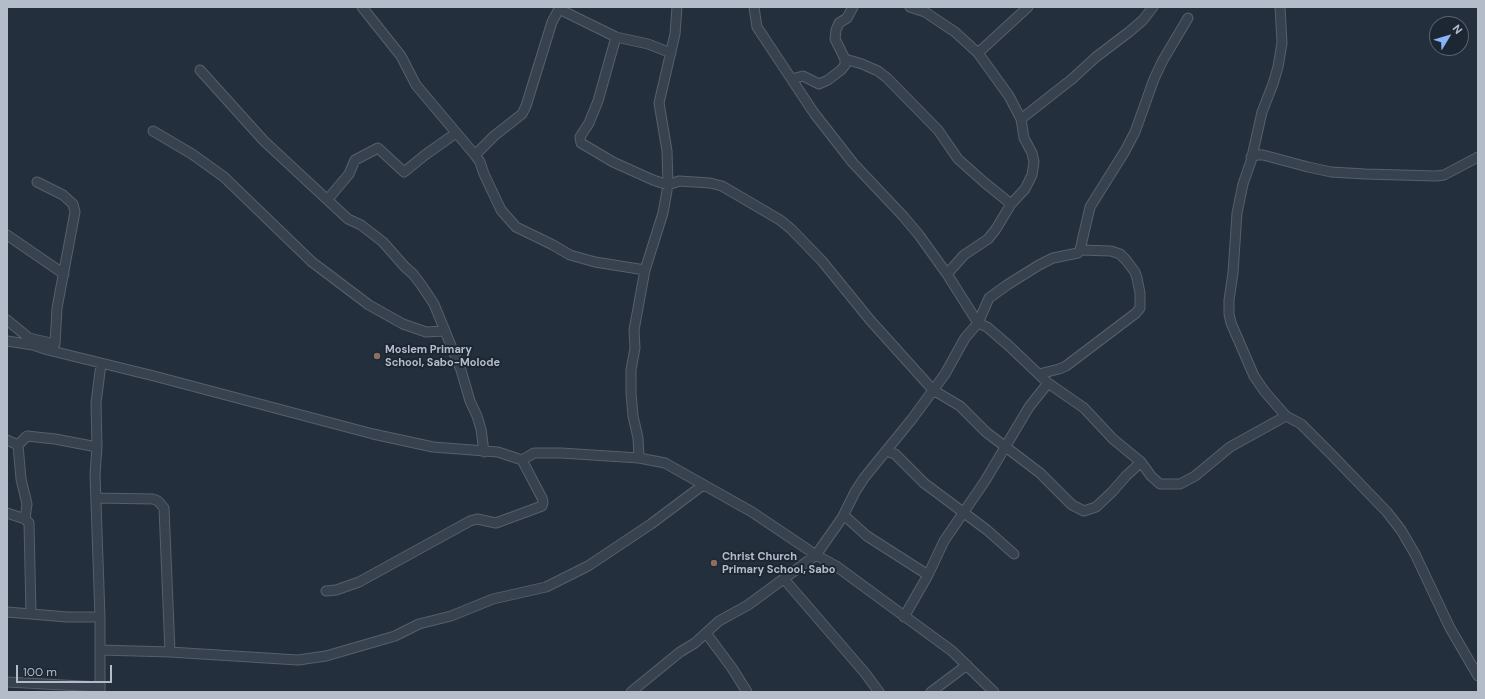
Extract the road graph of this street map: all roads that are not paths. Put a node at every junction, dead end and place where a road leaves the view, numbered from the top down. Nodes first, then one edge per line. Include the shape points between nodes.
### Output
1 (362, 7) edge
2 (677, 7) edge
3 (754, 7) edge
4 (854, 7) edge
5 (911, 7) edge
6 (1028, 7) edge
7 (1153, 7) edge
8 (1280, 7) edge
9 (1188, 18) dead end
10 (616, 38) junction
11 (671, 52) junction
12 (978, 53) junction
13 (845, 59) junction
14 (200, 70) dead end
15 (792, 79) junction
16 (1021, 119) junction
17 (153, 131) dead end
18 (456, 133) junction
19 (475, 155) junction
20 (1251, 157) junction
21 (1478, 157) edge
22 (37, 182) dead end
23 (668, 185) junction
24 (328, 198) junction
25 (1011, 204) junction
26 (7, 236) edge
27 (1080, 250) junction
28 (644, 270) junction
29 (64, 274) junction
30 (947, 274) junction
31 (7, 320) edge
32 (978, 323) junction
33 (445, 331) junction
34 (7, 341) edge
35 (52, 347) junction
36 (102, 364) junction
37 (1039, 374) junction
38 (1048, 383) junction
39 (933, 390) junction
40 (1286, 416) junction
41 (7, 440) edge
42 (18, 445) junction
43 (1006, 447) junction
44 (97, 448) junction
45 (886, 451) junction
46 (484, 452) junction
47 (639, 458) junction
48 (522, 460) junction
49 (1141, 462) junction
50 (703, 486) junction
51 (96, 498) junction
52 (964, 512) junction
53 (7, 513) edge
54 (842, 518) junction
55 (25, 519) junction
56 (1014, 554) dead end
57 (816, 556) junction
58 (928, 575) junction
59 (784, 579) junction
60 (326, 591) dead end
61 (7, 612) edge
62 (30, 614) junction
63 (904, 616) junction
64 (100, 617) junction
65 (706, 633) junction
66 (101, 650) junction
67 (170, 652) junction
68 (967, 664) junction
69 (1478, 676) edge
70 (7, 682) edge
71 (32, 688) edge
72 (100, 689) edge
73 (631, 692) edge
74 (747, 692) edge
75 (879, 692) edge
76 (931, 692) edge
77 (994, 692) edge

1 - 18 street via 401,56 416,85
2 - 11 street via 676,34
3 - 15 street via 757,26
4 - 13 street via 836,30 835,39
5 - 12 street via 925,12 956,32
6 - 12 street
7 - 16 street via 1138,24
8 - 20 street via 1280,56
9 - 27 street via 1154,79 1135,132 1090,207
10 - 11 street via 648,44
10 - 19 street via 561,10 558,11 552,22 522,114
10 - 23 street via 598,101 580,141 613,162
11 - 23 street via 659,103 667,151
12 - 16 street via 1009,96
13 - 15 street via 845,66 841,70 819,84 803,76
13 - 25 street via 878,71 887,78 938,130 958,159
14 - 24 street via 264,141
15 - 30 street via 853,163 903,216
16 - 25 street via 1024,138 1034,162 1032,175
17 - 33 street via 224,177 312,262 369,305 403,324 426,332
18 - 19 street
18 - 24 street via 404,172 378,148 355,160 349,174
19 - 28 street via 501,210 516,227 570,255
20 - 21 street via 1263,155 1331,172 1436,176
20 - 40 street via 1237,213 1229,314 1254,376
22 - 29 street via 63,195 75,208
23 - 28 street
23 - 39 street via 679,182 722,186 780,220 822,261 870,320
24 - 33 street via 348,218 383,242 413,274 429,295
25 - 30 street via 988,239 964,256
26 - 29 street
27 - 32 street via 1078,253 1053,258 1006,285 989,298
27 - 37 street via 1111,250 1120,254 1137,278 1140,308 1066,366
28 - 47 street via 634,330 631,393
29 - 35 street
30 - 32 street
31 - 35 street via 29,338
32 - 37 street via 987,327
32 - 39 street
33 - 46 street via 481,429
34 - 35 street
35 - 36 street
36 - 44 street via 96,403
36 - 46 street via 406,442
37 - 38 street
38 - 43 street via 1029,408
38 - 49 street via 1084,408 1113,439
39 - 43 street via 960,406 986,432
39 - 45 street
40 - 49 street via 1230,447 1195,476 1180,484 1160,484
40 - 69 street via 1301,424 1387,512 1401,530 1450,628
41 - 42 street
42 - 44 street via 27,436
42 - 55 street via 21,479 27,504
43 - 49 street via 1040,473 1072,505 1084,511 1096,507
43 - 52 street
44 - 51 street
45 - 52 street via 896,454 924,483
45 - 54 street via 855,492
46 - 48 street via 498,452
47 - 48 street via 534,453
47 - 50 street via 664,463
48 - 60 street via 542,498 542,506 496,523 477,519 470,521 359,582
50 - 57 street via 752,512
50 - 67 street via 651,524 564,579 546,587 493,599 451,616 419,624 396,636 326,656 298,660
51 - 64 street
51 - 67 street via 153,499 164,508
52 - 56 street
52 - 58 street via 944,541
53 - 55 street
54 - 57 street
54 - 58 street via 847,518 867,536
55 - 62 street via 29,523
57 - 59 street
57 - 63 street via 836,566
58 - 63 street
59 - 65 street via 719,621
59 - 75 street
61 - 62 street
62 - 64 street
63 - 68 street
64 - 66 street
65 - 73 street
65 - 74 street
66 - 67 street
66 - 72 street
68 - 76 street
68 - 77 street
70 - 71 street
71 - 72 street

